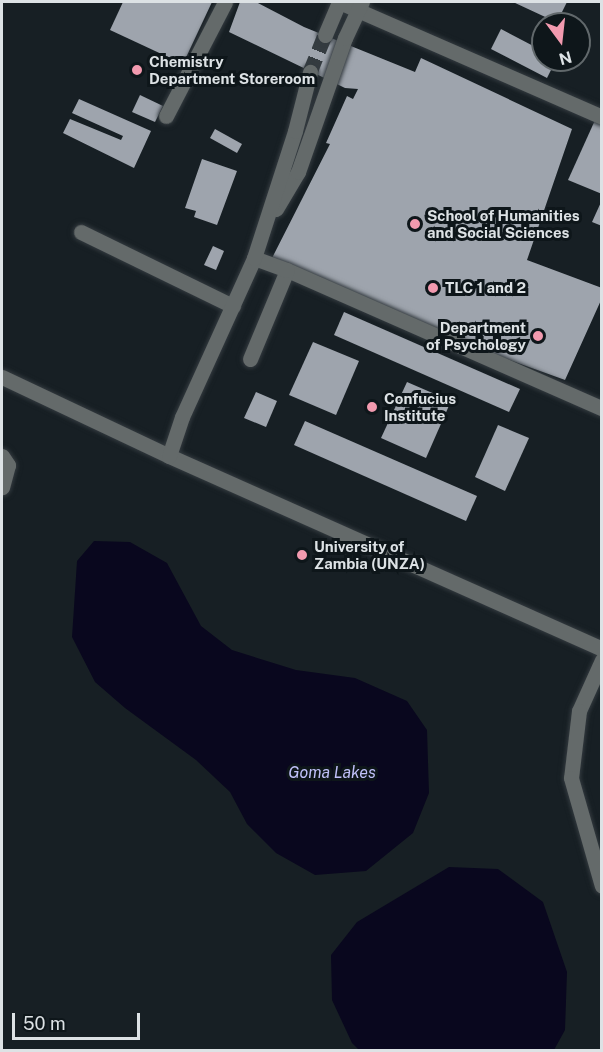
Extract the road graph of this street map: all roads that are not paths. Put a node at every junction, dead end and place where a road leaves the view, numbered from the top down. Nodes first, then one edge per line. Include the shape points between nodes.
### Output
1 (225, 2) edge
2 (339, 2) edge
3 (359, 6) edge
4 (325, 35) tunnel mouth
5 (310, 72) tunnel mouth
6 (166, 116) dead end
7 (602, 117) edge
8 (81, 232) dead end
9 (262, 235) junction
10 (255, 258) junction
11 (287, 270) junction
12 (233, 306) junction
13 (250, 359) dead end
14 (2, 377) edge
15 (602, 408) edge
16 (2, 456) edge
17 (170, 456) junction
18 (2, 487) edge
19 (602, 649) edge
20 (602, 660) edge
21 (602, 886) edge

1 - 6 street
2 - 3 street
2 - 4 street
3 - 7 street
3 - 9 street via 298,172
5 - 9 street
8 - 12 street
9 - 10 street
10 - 11 street
10 - 12 street
11 - 13 street
11 - 15 street
12 - 17 street via 182,417
14 - 17 street
16 - 18 street via 8,465
17 - 19 street
20 - 21 street via 579,711 571,778

